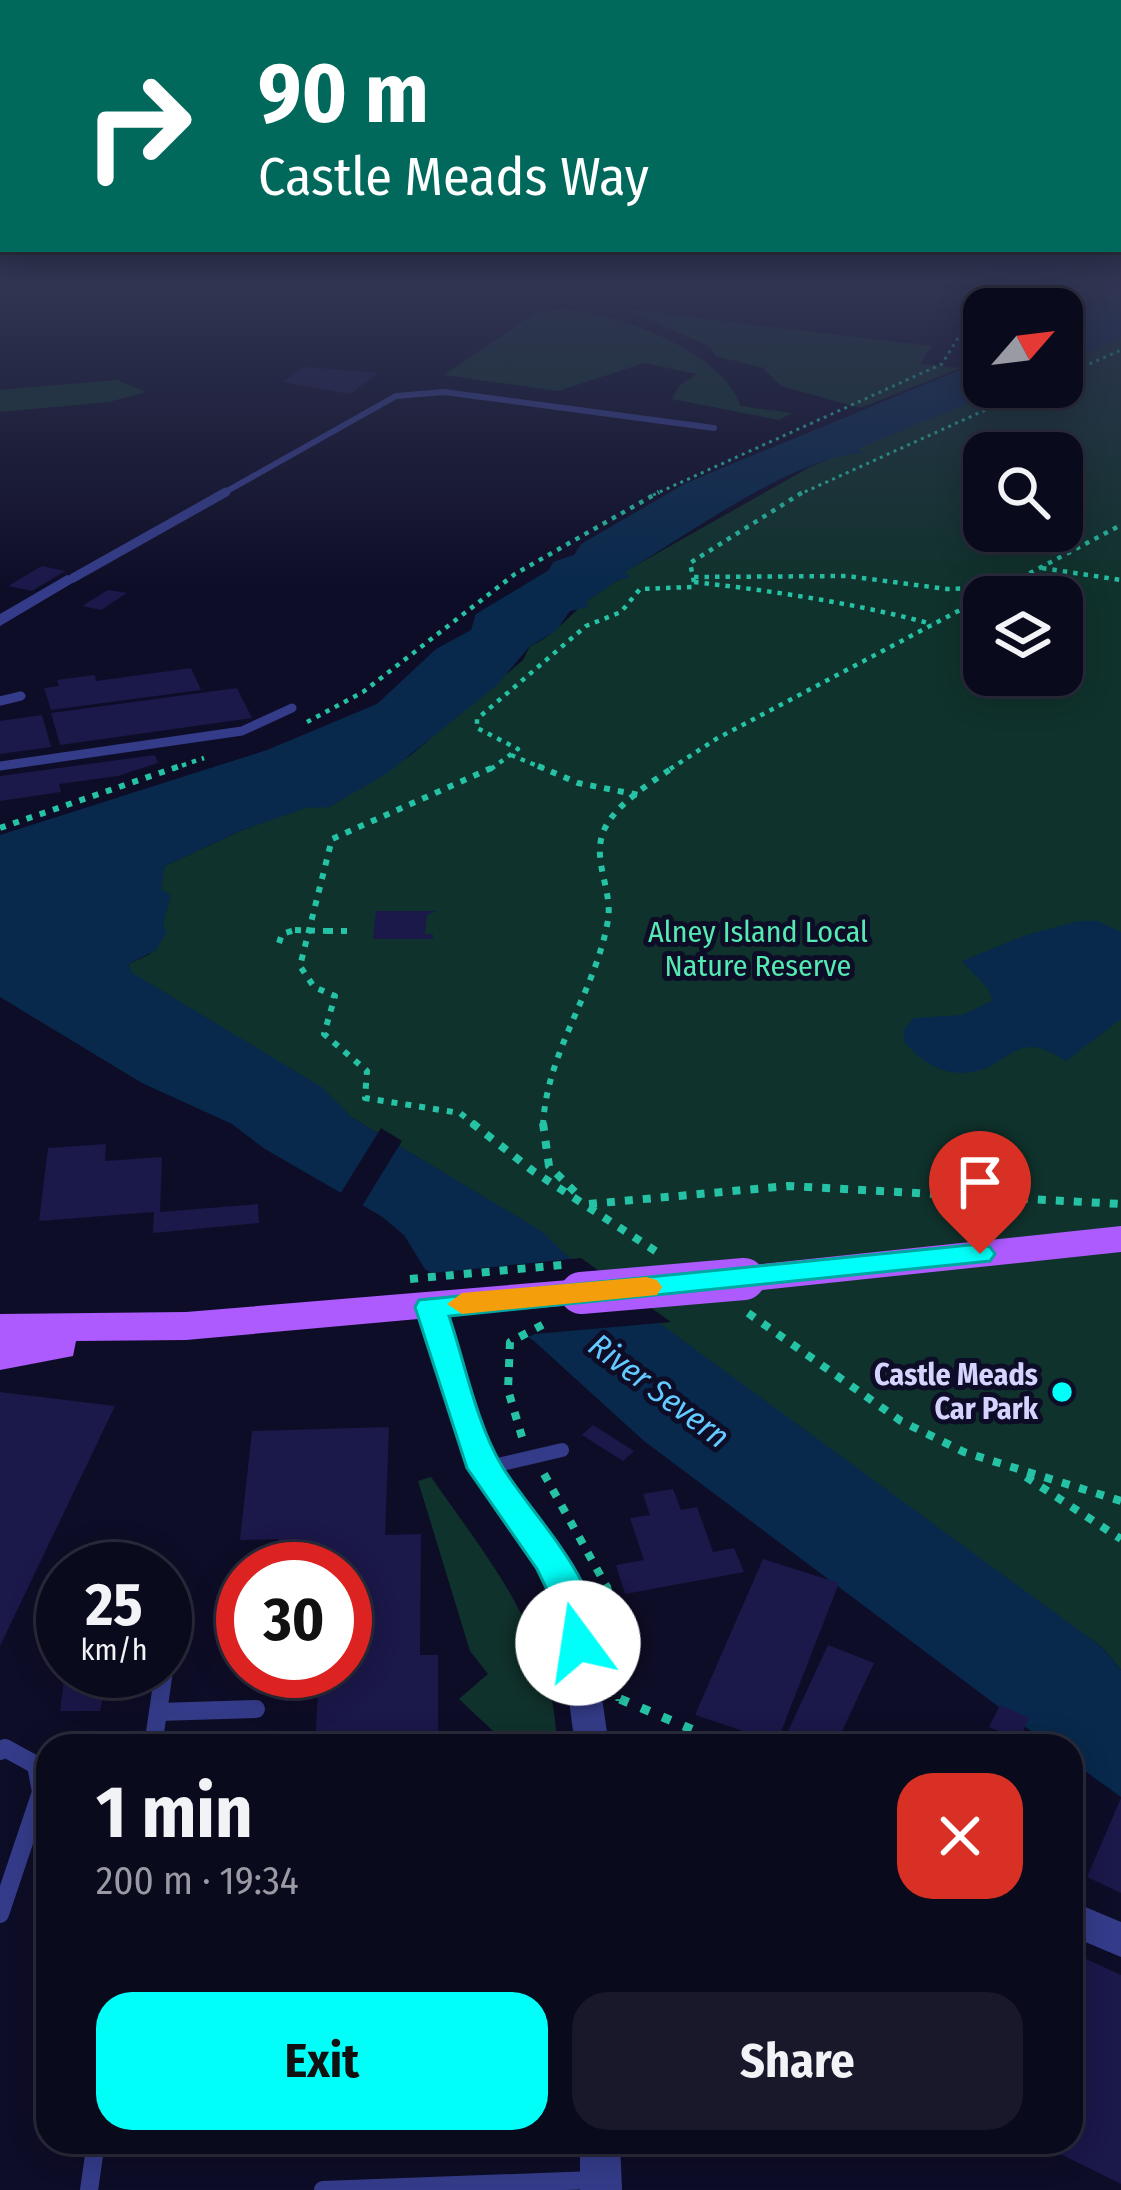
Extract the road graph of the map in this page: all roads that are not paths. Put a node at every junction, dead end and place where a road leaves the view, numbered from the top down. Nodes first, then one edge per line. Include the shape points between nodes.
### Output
1 (714, 428) dead end
2 (73, 578) joint
3 (0, 621) edge
4 (21, 696) dead end
5 (0, 701) edge
6 (292, 708) dead end
7 (0, 766) edge
8 (1121, 1239) edge
9 (434, 1307) junction
10 (186, 1326) junction
11 (0, 1328) edge
12 (0, 1355) edge
13 (562, 1450) dead end
14 (484, 1468) junction
15 (160, 1698) edge
16 (256, 1709) dead end
17 (158, 1712) junction
18 (155, 1734) edge
19 (590, 1734) edge
20 (0, 1751) edge
21 (36, 1765) edge
22 (36, 1807) edge
23 (0, 1914) edge
24 (1083, 1923) edge
25 (1121, 1940) edge
26 (94, 2154) edge
27 (601, 2171) edge
28 (89, 2190) edge
29 (323, 2190) edge

1 - 2 lane via 444,392 396,396
2 - 3 street
4 - 5 lane
6 - 7 lane via 242,731
8 - 9 main road, bridge via 737,1290
9 - 10 main road
9 - 14 street
10 - 11 main road
10 - 12 main road
13 - 14 lane
14 - 19 street via 572,1602
15 - 17 lane
16 - 17 lane
17 - 18 lane
20 - 21 lane
22 - 23 lane
24 - 25 street
26 - 28 lane
27 - 29 lane

